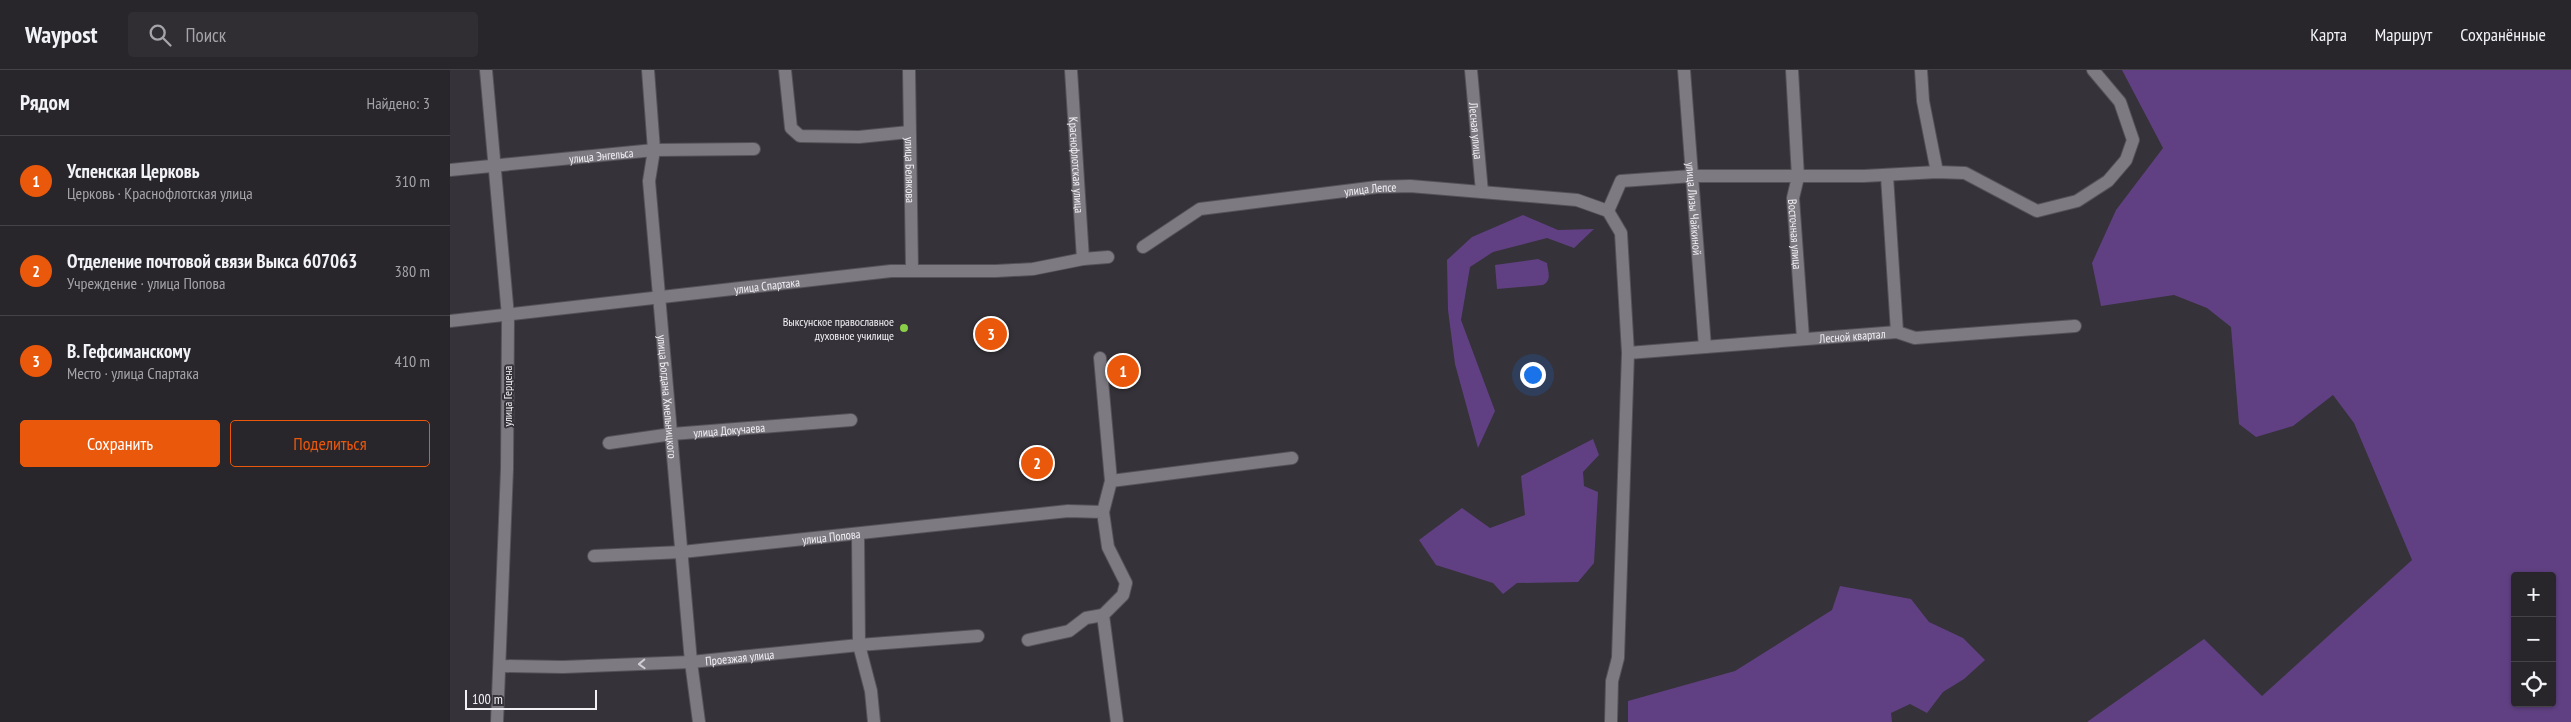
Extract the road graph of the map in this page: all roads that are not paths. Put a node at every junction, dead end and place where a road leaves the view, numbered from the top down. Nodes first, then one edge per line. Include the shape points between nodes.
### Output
1 (486, 70) edge
2 (648, 70) edge
3 (785, 70) edge
4 (909, 70) edge
5 (1071, 70) edge
6 (1471, 70) edge
7 (1684, 70) edge
8 (1792, 70) edge
9 (1921, 70) edge
10 (2094, 70) edge
11 (909, 132) junction
12 (654, 150) junction
13 (754, 150) dead end
14 (494, 166) junction
15 (450, 170) edge
16 (1937, 172) junction
17 (1692, 176) junction
18 (1887, 176) junction
19 (1798, 177) junction
20 (1482, 192) junction
21 (1608, 210) junction
22 (1143, 246) dead end
23 (1108, 257) dead end
24 (1083, 259) junction
25 (912, 270) junction
26 (658, 299) junction
27 (508, 316) junction
28 (450, 321) edge
29 (2075, 326) dead end
30 (1897, 332) junction
31 (1803, 338) junction
32 (1705, 346) junction
33 (1628, 353) junction
34 (1100, 358) dead end
35 (851, 420) dead end
36 (672, 434) junction
37 (609, 443) dead end
38 (1292, 458) dead end
39 (1111, 482) junction
40 (1104, 512) junction
41 (858, 534) junction
42 (682, 552) junction
43 (594, 556) dead end
44 (1103, 615) junction
45 (978, 636) dead end
46 (1028, 640) dead end
47 (859, 645) junction
48 (691, 662) junction
49 (501, 666) junction
50 (497, 722) edge
51 (699, 722) edge
52 (874, 722) edge
53 (1118, 722) edge
54 (1610, 722) edge

1 - 14 street, улица Герцена
2 - 12 street, улица Богдана Хмельницкого
3 - 11 street via 791,128 800,136 859,137
4 - 11 street, улица Белякова
5 - 24 street, Краснофлотская улица
6 - 20 street, Лесная улица
7 - 17 street, улица Лизы Чайкиной
8 - 19 street, Восточная улица
9 - 16 street via 1923,101
10 - 16 street via 2120,102 2133,140 2126,160 2108,181 2077,201 2037,211 1965,173
11 - 25 street, улица Белякова
12 - 13 street, улица Энгельса
12 - 14 street, улица Энгельса
12 - 26 street, улица Богдана Хмельницкого via 650,181
14 - 15 street, улица Энгельса
14 - 27 street, улица Герцена
16 - 18 street
17 - 19 street
17 - 21 street via 1621,181
17 - 32 street, улица Лизы Чайкиной
18 - 19 street
18 - 30 street
19 - 31 street, Восточная улица via 1793,198
20 - 21 street, улица Лепсе via 1578,200
20 - 22 street, улица Лепсе via 1410,186 1377,187 1200,209
21 - 33 street via 1621,233
23 - 24 street
24 - 25 street, улица Спартака via 1033,269 996,272
25 - 26 street, улица Спартака
26 - 27 street, улица Спартака
26 - 36 street, улица Богдана Хмельницкого
27 - 28 street, улица Спартака
27 - 49 street, улица Герцена
29 - 30 street, Лесной квартал via 1915,338
30 - 31 street, Лесной квартал
31 - 32 street, Лесной квартал
32 - 33 street, Лесной квартал
33 - 54 street via 1618,658 1612,681
34 - 39 street
35 - 36 street, улица Докучаева
36 - 37 street, улица Докучаева
36 - 42 street, улица Богдана Хмельницкого
38 - 39 street
39 - 40 street
40 - 41 street, улица Попова via 1068,511
40 - 44 street via 1108,547 1126,583 1123,595
41 - 42 street, улица Попова
41 - 47 street
42 - 43 street, улица Попова
42 - 48 street, улица Богдана Хмельницкого
44 - 46 street via 1086,618 1069,631
44 - 53 street
45 - 47 street, Проезжая улица
47 - 48 street, Проезжая улица
47 - 52 street via 871,692
48 -> 49 street, Проезжая улица
48 - 51 street, улица Богдана Хмельницкого
49 - 50 street, улица Герцена

